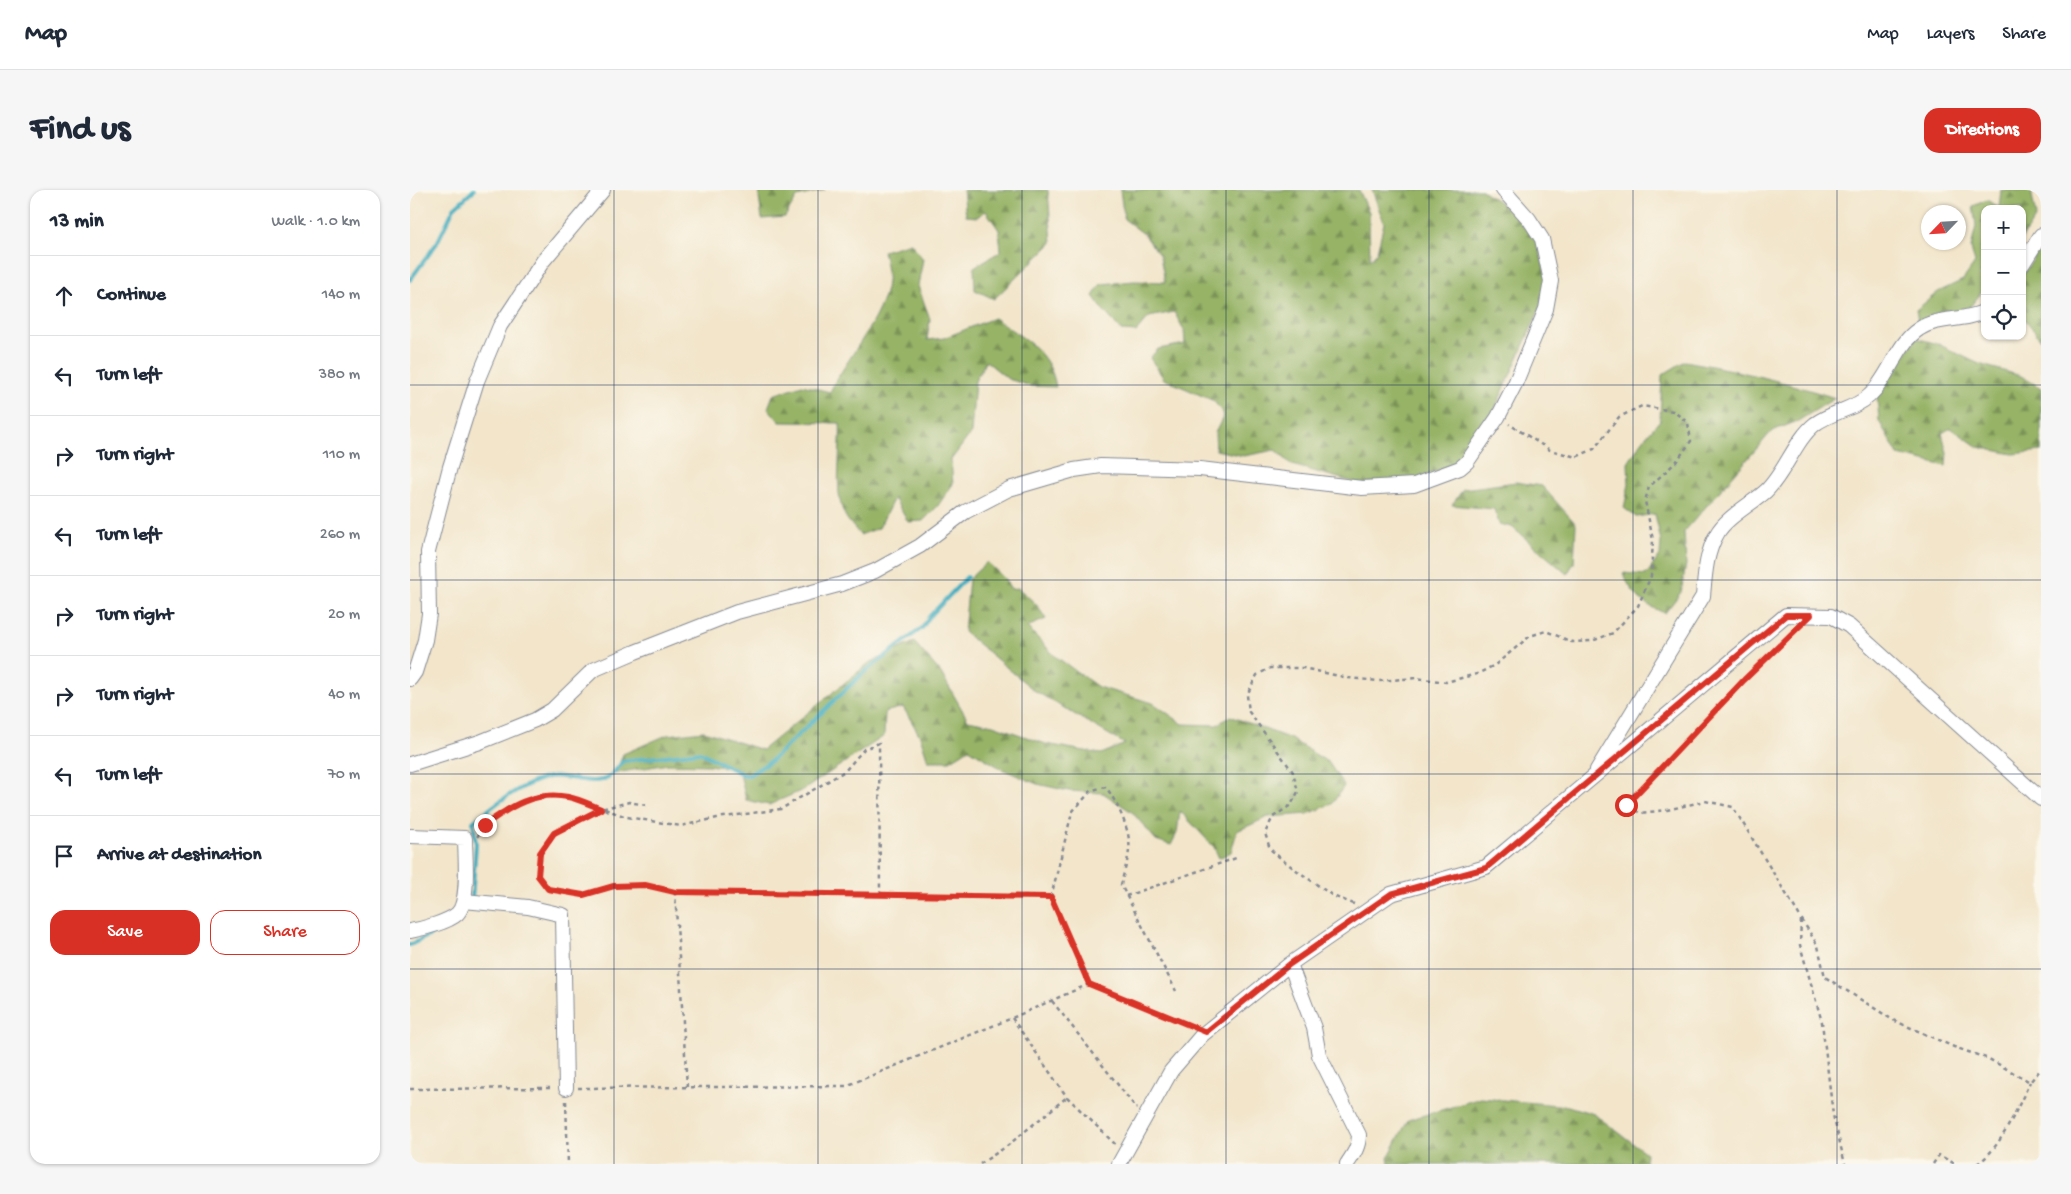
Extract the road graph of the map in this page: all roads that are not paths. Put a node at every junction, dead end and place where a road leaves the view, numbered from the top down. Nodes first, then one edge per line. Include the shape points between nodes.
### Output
1 (602, 190) edge
2 (1503, 190) edge
3 (2041, 235) edge
4 (2026, 259) edge
5 (1981, 312) edge
6 (410, 680) edge
7 (410, 764) edge
8 (1592, 779) junction
9 (2041, 798) edge
10 (410, 836) edge
11 (464, 902) junction
12 (410, 931) edge
13 (1290, 964) junction
14 (566, 1088) road end
15 (1122, 1158) edge
16 (1347, 1164) edge

1 - 6 street via 537,269 500,326 477,381 428,552 430,614 426,640
2 - 7 street via 1542,239 1551,281 1546,309 1515,384 1498,417 1460,468 1414,486 1362,488 1200,469 1101,466 1074,470 1008,489 964,512 920,546 875,571 842,584 737,612 593,670 552,710 535,720
3 - 4 street
5 - 8 street via 1919,328 1869,396 1815,424 1766,491 1717,532 1706,564 1703,596
8 - 9 street via 1786,615 1811,615 1831,616 1848,626
8 - 13 street via 1486,868 1391,894
10 - 11 street via 465,838
11 - 12 street via 457,914
11 - 14 street via 528,906 563,915
13 - 15 street via 1206,1032 1171,1071
13 - 16 street via 1314,1028 1319,1055 1359,1135 1359,1142

